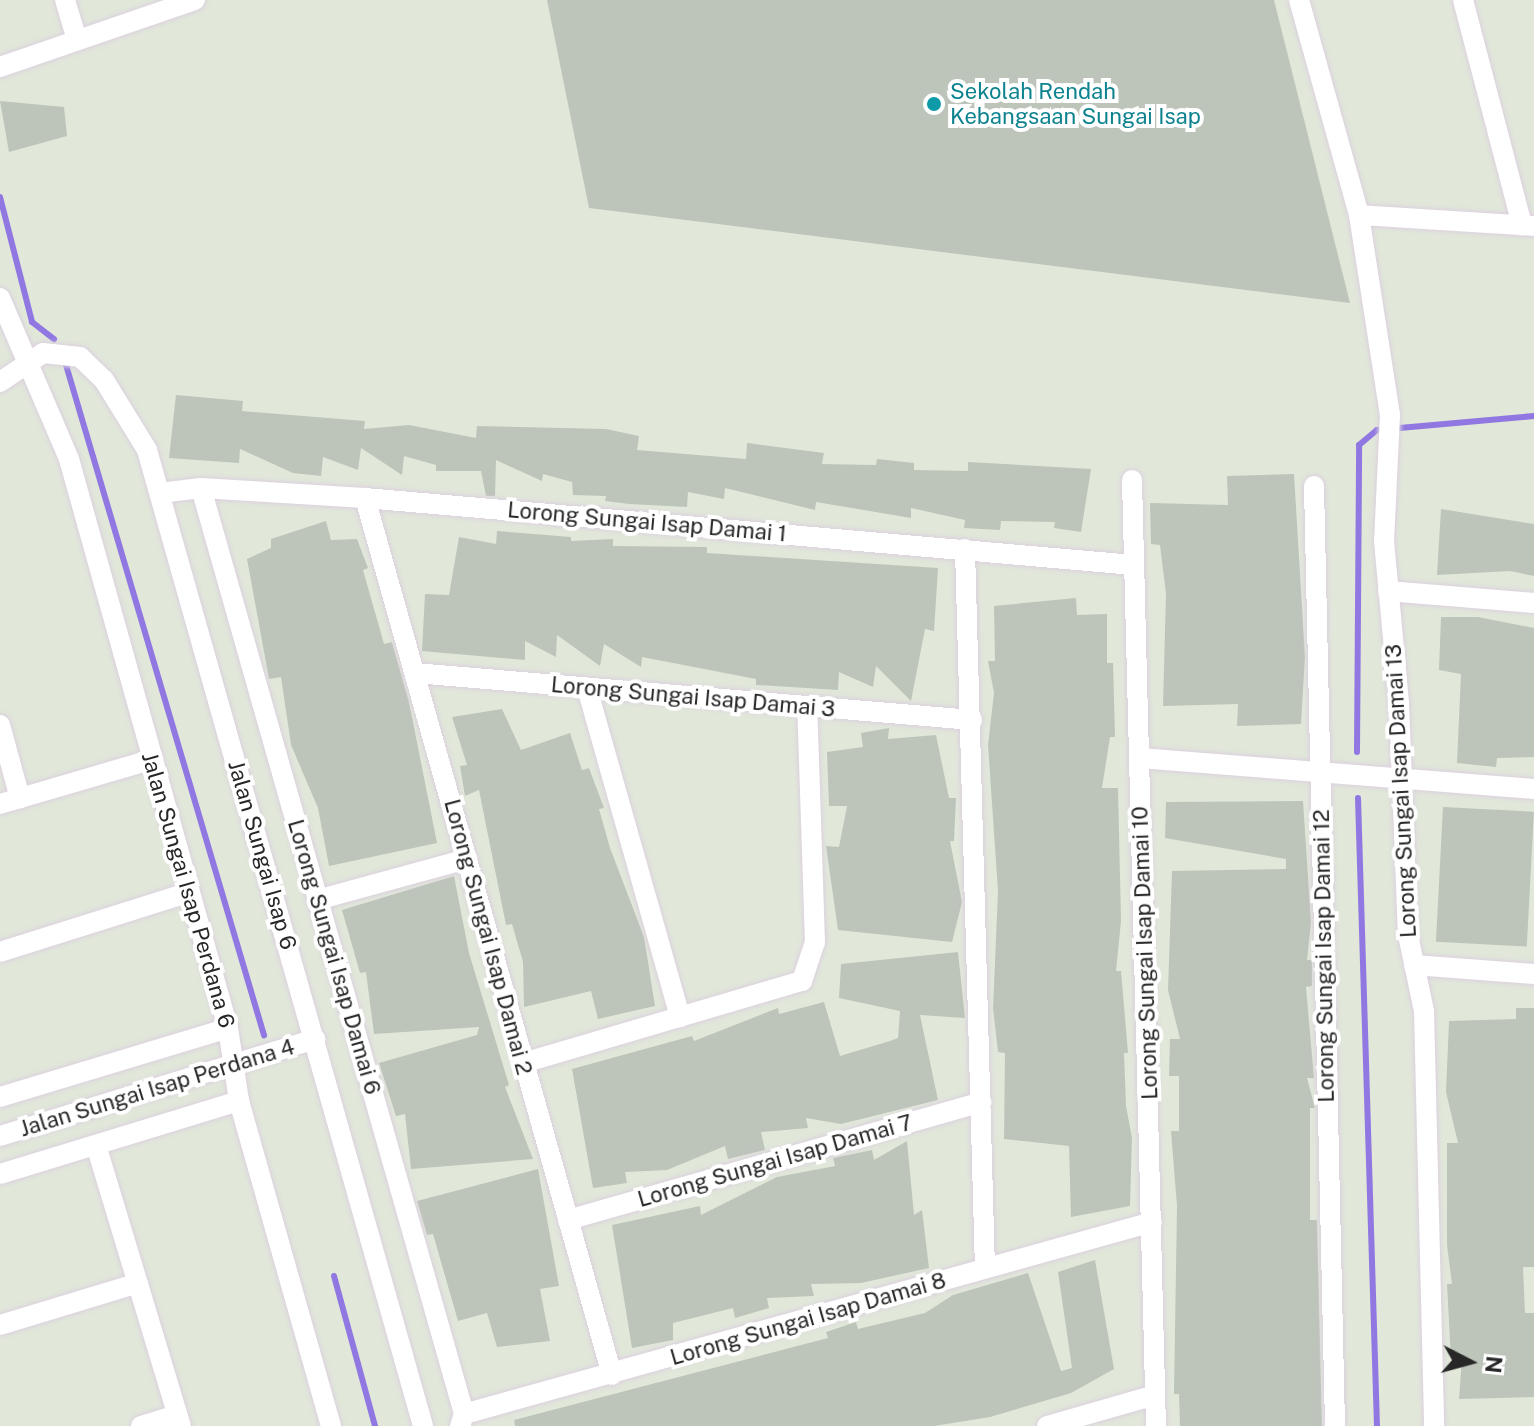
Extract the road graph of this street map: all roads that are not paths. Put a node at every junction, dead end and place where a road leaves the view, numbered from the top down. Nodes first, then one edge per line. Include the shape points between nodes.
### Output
1 (65, 0) edge
2 (195, 0) edge
3 (1299, 0) edge
4 (1463, 0) edge
5 (77, 40) junction
6 (0, 67) edge
7 (1359, 215) junction
8 (1528, 226) edge
9 (0, 298) edge
10 (26, 360) junction
11 (0, 382) edge
12 (1132, 480) dead end
13 (1314, 486) dead end
14 (201, 488) junction
15 (160, 493) junction
16 (365, 498) junction
17 (965, 549) junction
18 (1134, 565) junction
19 (1388, 591) junction
20 (1534, 603) edge
21 (415, 673) junction
22 (587, 688) junction
23 (807, 707) junction
24 (972, 720) junction
25 (0, 725) edge
26 (1140, 758) junction
27 (150, 760) junction
28 (1320, 771) junction
29 (1404, 778) junction
30 (1534, 789) edge
31 (20, 798) junction
32 (0, 804) edge
33 (467, 859) junction
34 (187, 893) junction
35 (317, 900) junction
36 (0, 952) edge
37 (1414, 965) junction
38 (1534, 974) edge
39 (680, 1017) junction
40 (228, 1028) junction
41 (315, 1039) junction
42 (523, 1063) junction
43 (233, 1064) junction
44 (0, 1097) edge
45 (239, 1101) junction
46 (982, 1102) junction
47 (0, 1136) edge
48 (96, 1145) junction
49 (0, 1174) edge
50 (568, 1220) junction
51 (1152, 1222) junction
52 (985, 1268) junction
53 (138, 1283) junction
54 (0, 1325) edge
55 (612, 1375) junction
56 (1155, 1395) junction
57 (462, 1420) edge
58 (179, 1421) edge
59 (141, 1426) edge
60 (331, 1426) edge
61 (423, 1426) edge
62 (1047, 1426) edge
63 (1156, 1426) edge
64 (1335, 1426) edge
65 (1434, 1426) edge

1 - 5 street
2 - 5 street
3 - 7 street, Lorong Sungai Isap Damai 13
4 - 8 street
5 - 6 street
7 - 8 street
7 - 19 street, Lorong Sungai Isap Damai 13 via 1393,443 1384,497
9 - 10 street, Jalan Sungai Isap Perdana 6
10 - 11 street
10 - 15 street, Jalan Sungai Isap 6 via 53,351 91,363 135,426
10 - 27 street, Jalan Sungai Isap Perdana 6 via 69,459
12 - 18 street, Lorong Sungai Isap Damai 10
13 - 28 street, Lorong Sungai Isap Damai 12
14 - 15 street, Lorong Sungai Isap Damai 1
14 - 16 street, Lorong Sungai Isap Damai 1
14 - 35 street, Lorong Sungai Isap Damai 6
15 - 41 street, Jalan Sungai Isap 6
16 - 17 street, Lorong Sungai Isap Damai 1
16 - 21 street, Lorong Sungai Isap Damai 2
17 - 18 street, Lorong Sungai Isap Damai 1
17 - 24 street
18 - 26 street, Lorong Sungai Isap Damai 10
19 - 20 street
19 - 29 street, Lorong Sungai Isap Damai 13
21 - 22 street, Lorong Sungai Isap Damai 3
21 - 33 street, Lorong Sungai Isap Damai 2
22 - 23 street, Lorong Sungai Isap Damai 3
22 - 39 street
23 - 24 street, Lorong Sungai Isap Damai 3
23 - 39 street via 815,942 810,970 792,987
24 - 46 street
25 - 31 street
26 - 28 street
26 - 51 street, Lorong Sungai Isap Damai 10
27 - 31 street
27 - 34 street, Jalan Sungai Isap Perdana 6
28 - 29 street
28 - 64 street, Lorong Sungai Isap Damai 12
29 - 30 street
29 - 37 street, Lorong Sungai Isap Damai 13 via 1408,935
31 - 32 street
33 - 35 street
33 - 42 street, Lorong Sungai Isap Damai 2
34 - 36 street
34 - 40 street, Jalan Sungai Isap Perdana 6
35 - 57 street, Lorong Sungai Isap Damai 6
37 - 38 street
37 - 65 street, Lorong Sungai Isap Damai 13 via 1424,1011
39 - 42 street
40 - 43 street, Jalan Sungai Isap Perdana 6
40 - 44 street
41 - 43 street, Jalan Sungai Isap Perdana 4
41 - 61 street, Jalan Sungai Isap 6
42 - 50 street, Lorong Sungai Isap Damai 2
43 - 45 street, Jalan Sungai Isap Perdana 6
43 - 47 street, Jalan Sungai Isap Perdana 4
45 - 48 street
45 - 60 street, Jalan Sungai Isap Perdana 6
46 - 50 street, Lorong Sungai Isap Damai 7
46 - 52 street
48 - 49 street
48 - 53 street
50 - 55 street, Lorong Sungai Isap Damai 2
51 - 52 street, Lorong Sungai Isap Damai 8
51 - 56 street, Lorong Sungai Isap Damai 10
52 - 55 street, Lorong Sungai Isap Damai 8
53 - 54 street
53 - 58 street
55 - 57 street, Lorong Sungai Isap Damai 8
56 - 62 street
56 - 63 street, Lorong Sungai Isap Damai 10
58 - 59 street

